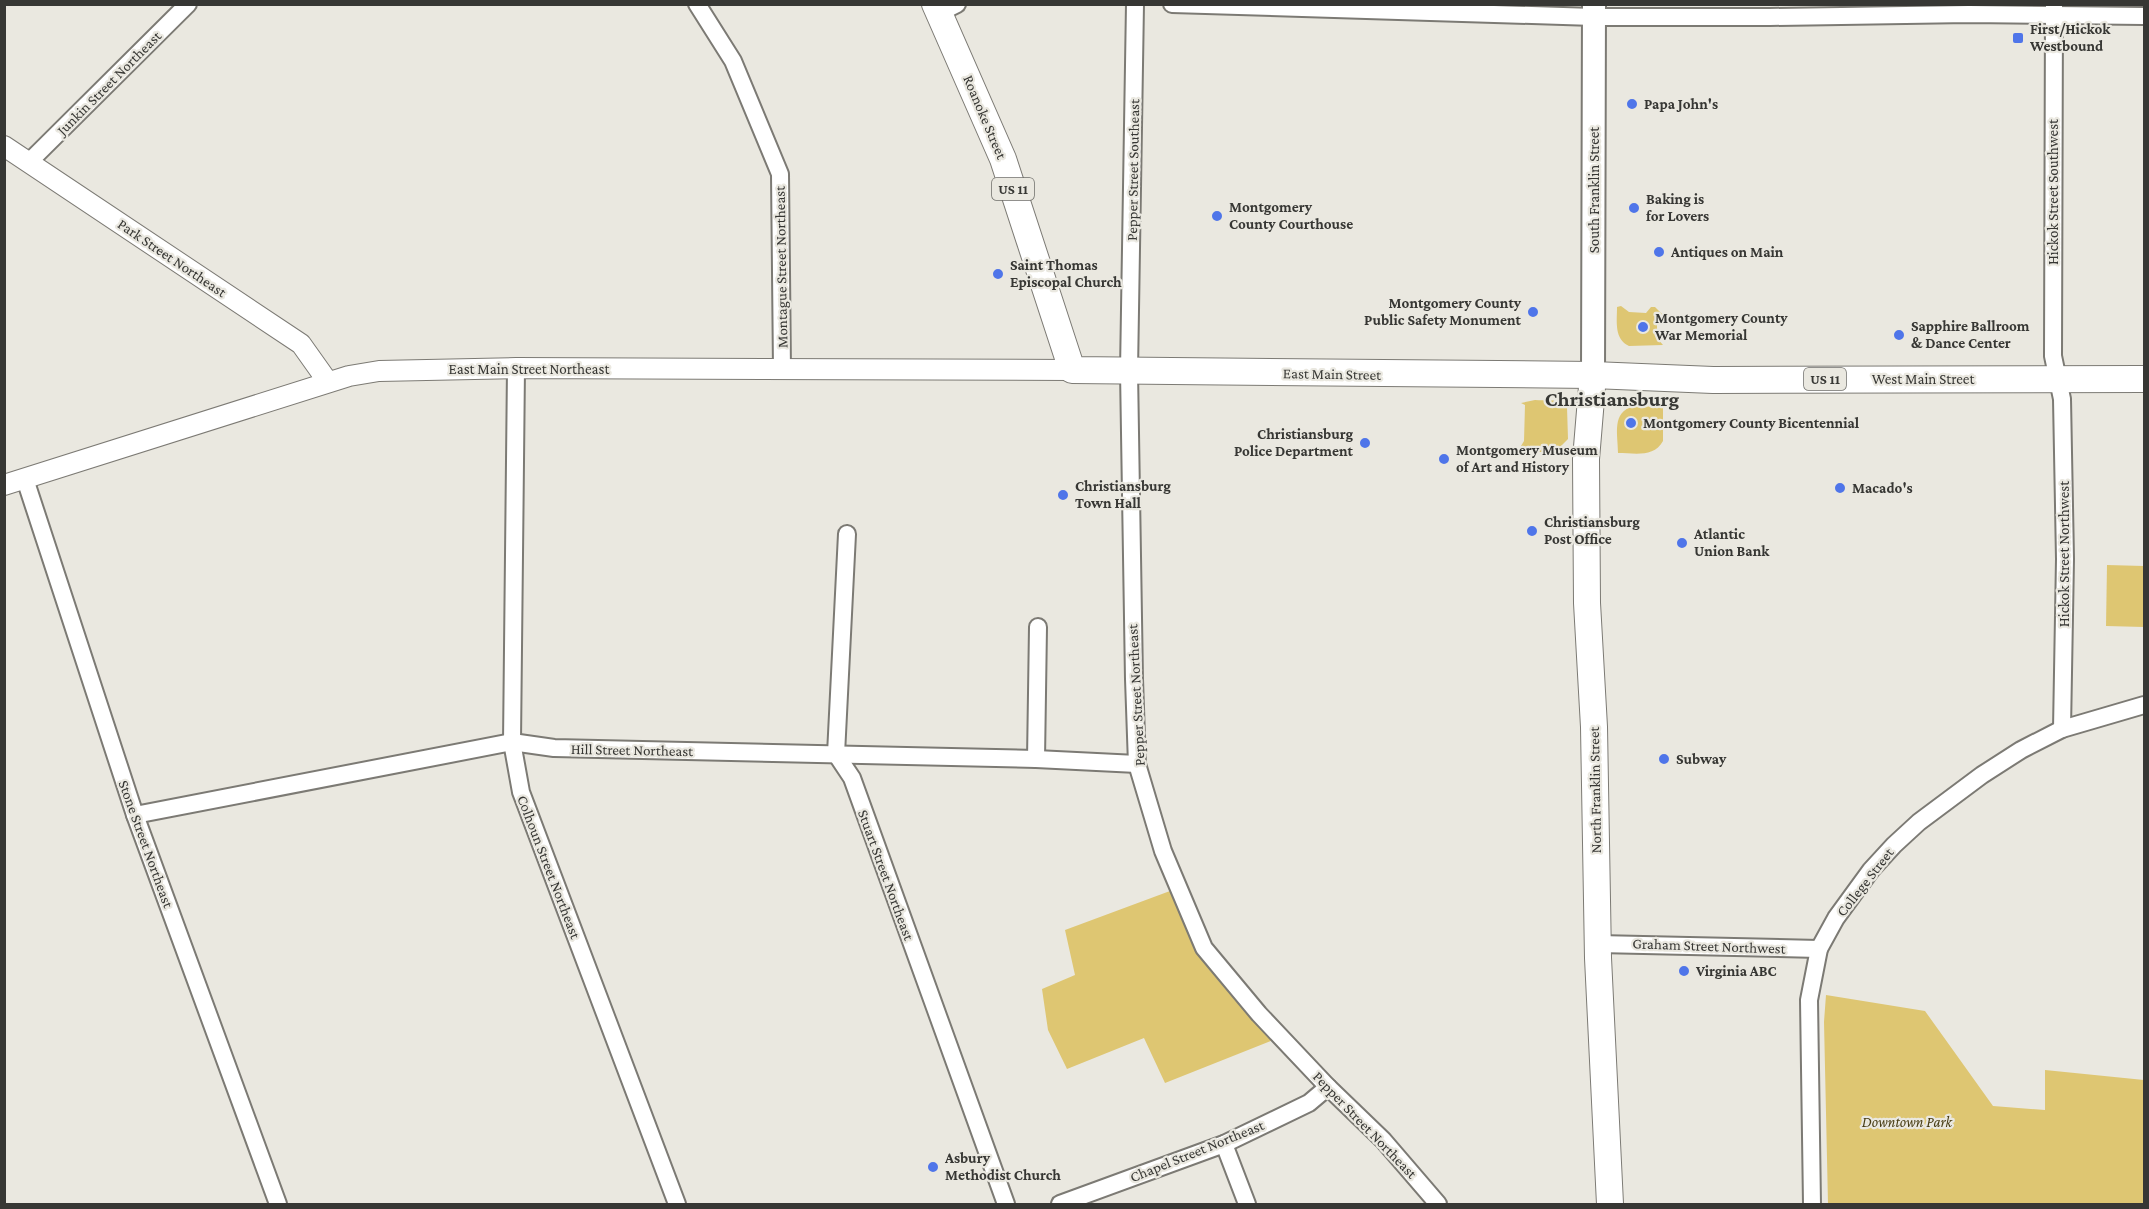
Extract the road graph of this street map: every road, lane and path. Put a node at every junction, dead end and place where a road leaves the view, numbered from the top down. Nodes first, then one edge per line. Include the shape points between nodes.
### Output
1 (188, 4) edge
2 (697, 4) edge
3 (1135, 4) edge
4 (1172, 4) edge
5 (944, 7) edge
6 (2054, 9) edge
7 (1594, 11) edge
8 (2145, 16) edge
9 (4, 146) edge
10 (29, 162) junction
11 (516, 368) junction
12 (782, 370) junction
13 (1072, 370) junction
14 (1129, 371) junction
15 (1593, 375) junction
16 (2057, 379) junction
17 (2145, 379) edge
18 (328, 382) junction
19 (25, 479) junction
20 (4, 485) edge
21 (847, 534) dead end
22 (1038, 627) dead end
23 (2145, 705) edge
24 (2062, 729) junction
25 (512, 742) junction
26 (836, 754) junction
27 (1036, 759) junction
28 (1137, 764) junction
29 (135, 815) junction
30 (1598, 944) junction
31 (1819, 949) junction
32 (1328, 1087) junction
33 (1224, 1144) junction
34 (278, 1204) edge
35 (677, 1204) edge
36 (1006, 1204) edge
37 (1060, 1204) edge
38 (1247, 1204) edge
39 (1438, 1204) edge
40 (1610, 1204) edge
41 (1812, 1204) edge

1 - 10 street, Junkin Street Northeast
2 - 12 street, Montague Street Northeast via 733,61 780,174
3 - 14 street, Pepper Street Southeast
4 - 7 street
5 - 13 main road, Roanoke Street / US 11 via 1003,159
6 - 7 street
6 - 8 street
6 - 16 street, Hickok Street Southwest via 2053,356
7 - 15 main road, South Franklin Street
9 - 10 street, Park Street Northeast
10 - 18 street, Park Street Northeast via 302,344
11 - 12 street, East Main Street Northeast
11 - 18 street, East Main Street Northeast via 379,371
11 - 25 street, Colhoun Street Northeast
12 - 13 street, East Main Street Northeast
13 - 14 main road, East Main Street / US 11
14 - 15 main road, East Main Street / US 11
14 - 28 street, Pepper Street Northeast
15 - 16 main road, West Main Street / US 11 via 1713,380
15 - 30 main road, North Franklin Street via 1586,459 1587,603
16 - 17 main road, West Main Street / US 11
16 - 24 street, Hickok Street Northwest via 2062,399 2064,528
18 - 19 street, East Main Street Northeast
19 - 20 street, East Main Street Northeast
19 - 29 street, Stone Street Northeast
21 - 26 street
22 - 27 street
23 - 24 street, College Street
24 - 31 street, College Street via 1982,775 1918,822 1871,870
25 - 26 street, Hill Street Northeast via 554,748
25 - 29 street, Hill Street Northeast
25 - 35 street, Colhoun Street Northeast via 521,792
26 - 27 street, Hill Street Northeast
26 - 36 street, Stuart Street Northeast via 852,778
27 - 28 street, Hill Street Northeast
28 - 32 street, Pepper Street Northeast via 1163,851 1204,948
29 - 34 street, Stone Street Northeast
30 - 31 street, Graham Street Northwest
30 - 40 main road, North Franklin Street
31 - 41 street, College Street via 1809,1000
32 - 33 street, Chapel Street Northeast via 1309,1103
32 - 39 street, Pepper Street Northeast via 1383,1140
33 - 37 street, Chapel Street Northeast
33 - 38 street

